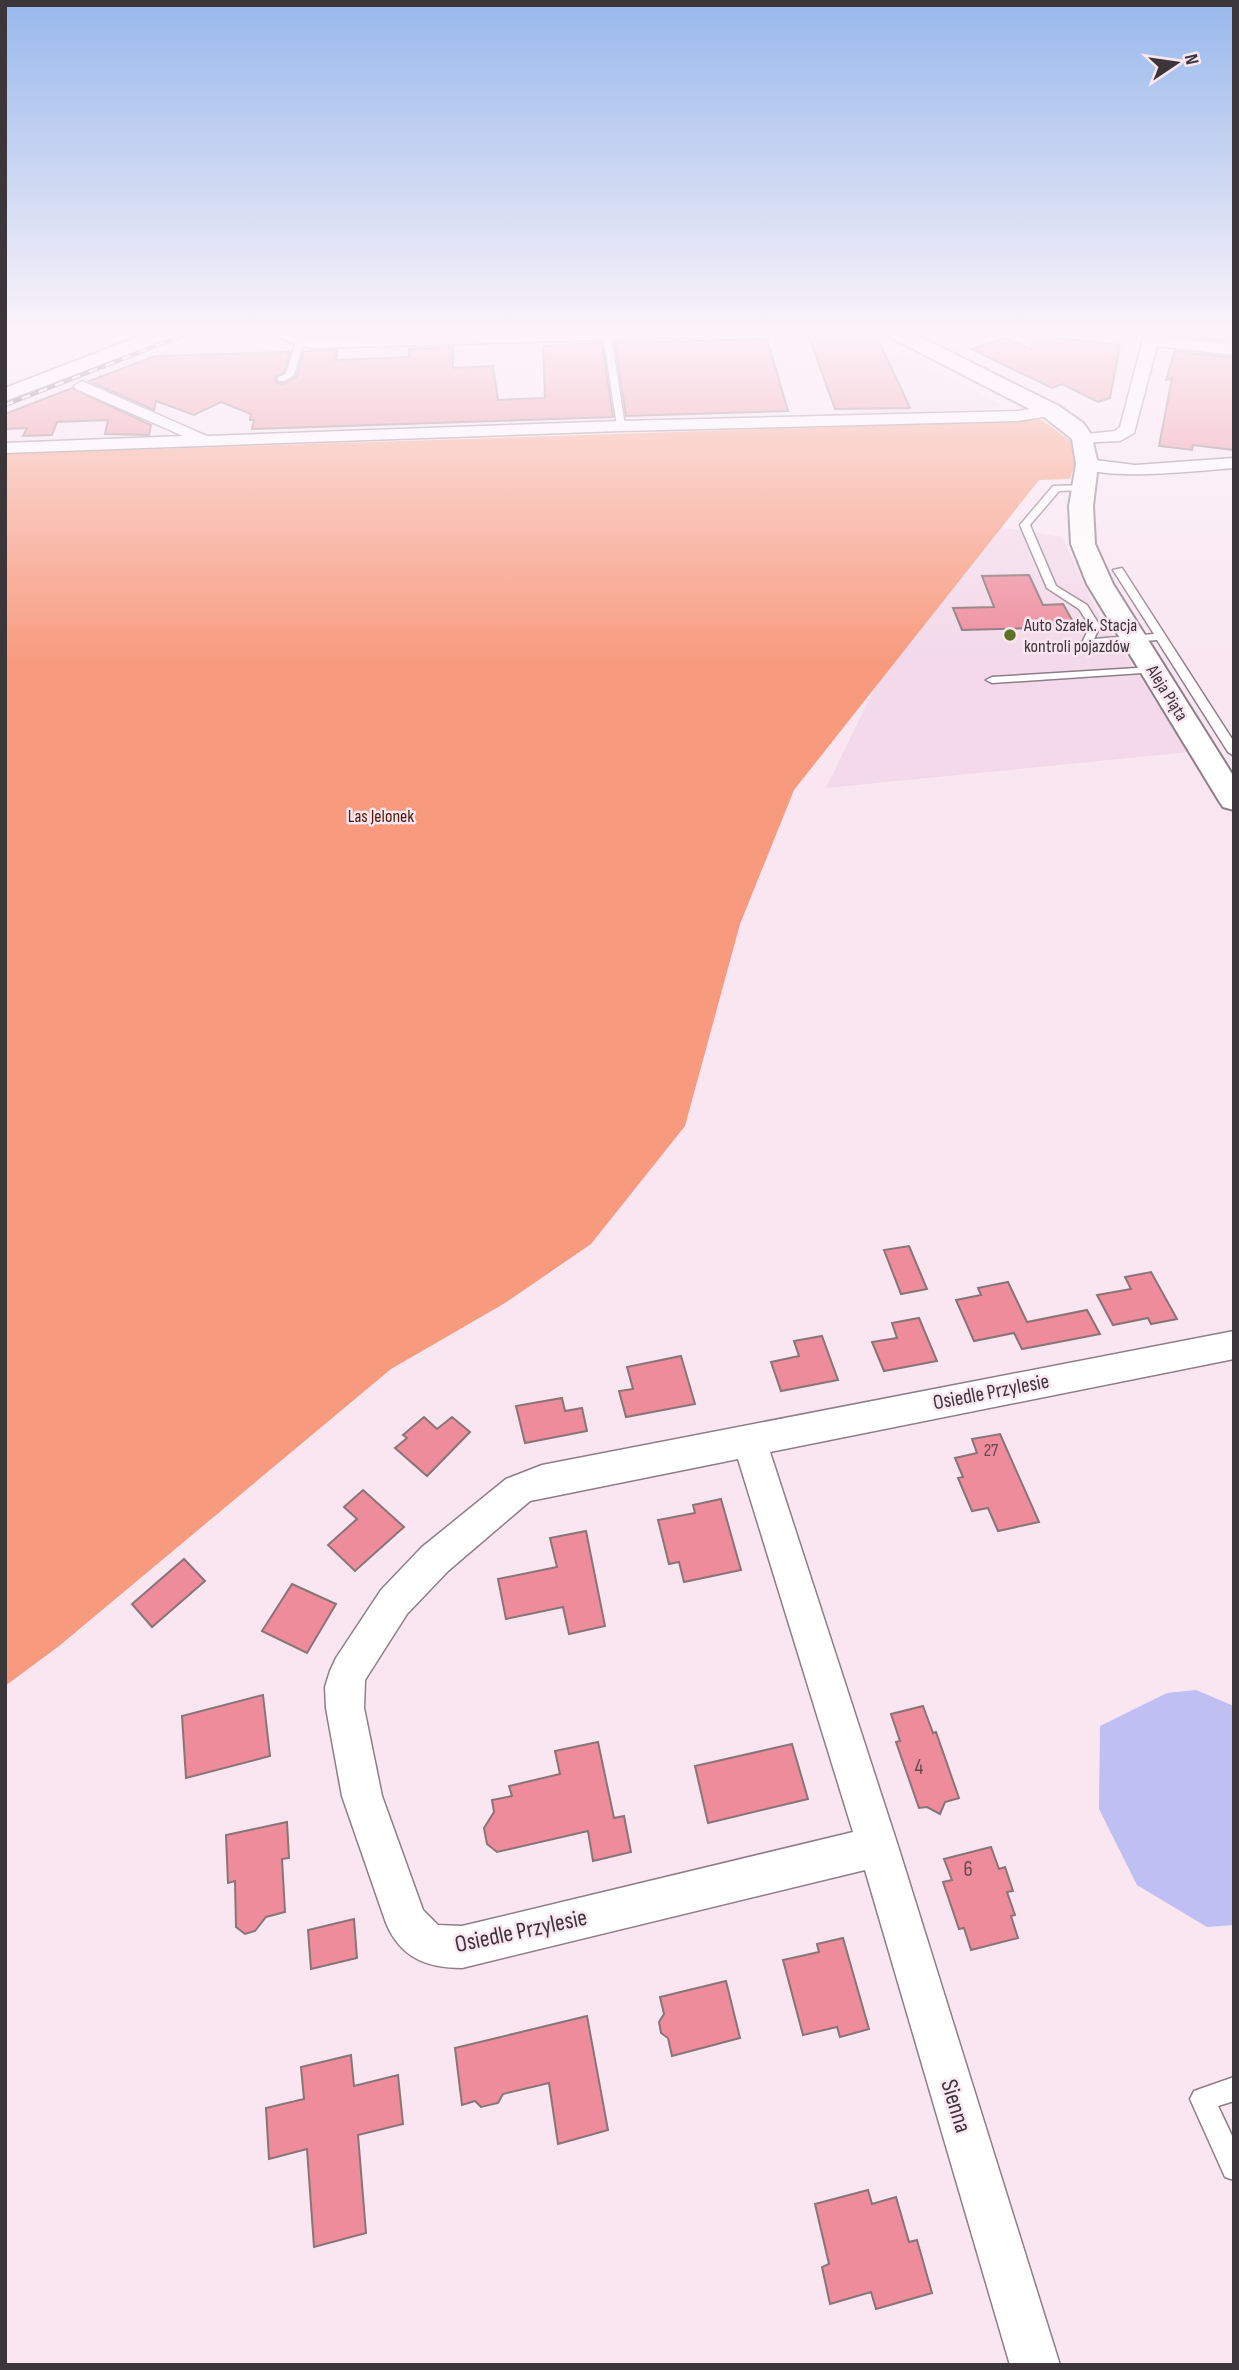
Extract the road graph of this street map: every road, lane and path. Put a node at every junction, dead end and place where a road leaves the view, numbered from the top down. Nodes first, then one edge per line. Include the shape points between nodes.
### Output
1 (162, 443) edge
2 (1079, 443) edge
3 (1111, 443) edge
4 (5, 448) edge
5 (1085, 463) junction
6 (1234, 463) edge
7 (1118, 570) dead end
8 (1160, 636) junction
9 (1133, 638) junction
10 (1153, 670) junction
11 (992, 680) dead end
12 (1234, 752) edge
13 (1234, 801) edge
14 (1234, 1345) edge
15 (750, 1443) junction
16 (878, 1846) junction
17 (1234, 2089) edge
18 (1234, 2168) edge
19 (1035, 2365) edge

1 - 4 street
2 - 5 street
3 - 5 street
5 - 6 street via 1135,470
5 - 9 street, Aleja Piąta via 1083,544 1100,584
5 - 9 lane via 1025,525 1052,588 1083,607 1095,626 1087,643
7 - 8 lane
8 - 9 lane
8 - 12 lane
9 - 10 street, Aleja Piąta
10 - 11 lane
10 - 13 street, Aleja Piąta
14 - 15 street, Osiedle Przylesie
15 - 16 street
15 - 16 street, Osiedle Przylesie via 542,1481 519,1490 435,1559 394,1602 349,1671 344,1687 362,1796 407,1923 417,1937 433,1947 462,1947
16 - 19 street, Sienna
17 - 18 lane via 1202,2099

